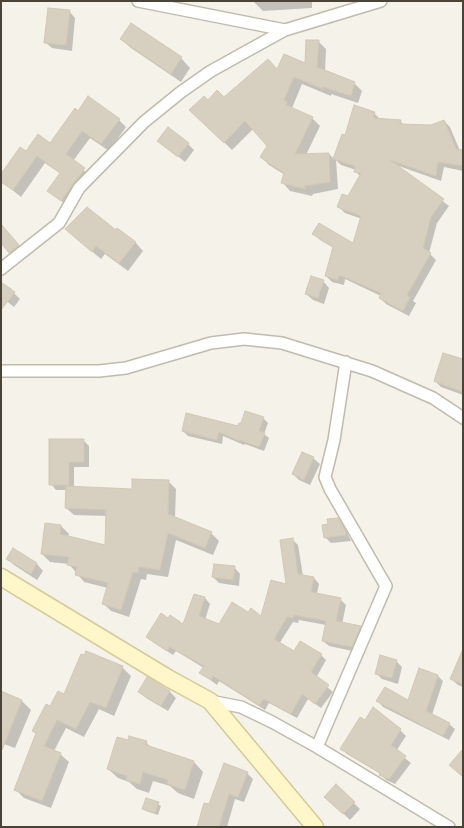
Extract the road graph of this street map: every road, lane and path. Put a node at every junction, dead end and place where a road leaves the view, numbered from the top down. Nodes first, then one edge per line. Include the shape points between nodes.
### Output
1 (138, 1) edge
2 (381, 1) edge
3 (285, 30) junction
4 (1, 269) edge
5 (346, 362) junction
6 (1, 371) edge
7 (463, 418) edge
8 (1, 577) edge
9 (210, 701) junction
10 (317, 747) junction
11 (315, 827) edge
12 (448, 827) edge

1 - 3 street
2 - 3 street
3 - 4 street via 211,71 144,122 79,188 59,224
5 - 6 street via 282,343 244,339 211,342 126,368
5 - 7 street via 433,398
5 - 10 street via 325,477 386,586
8 - 9 street
9 - 10 street via 241,707
9 - 11 street
10 - 12 street

